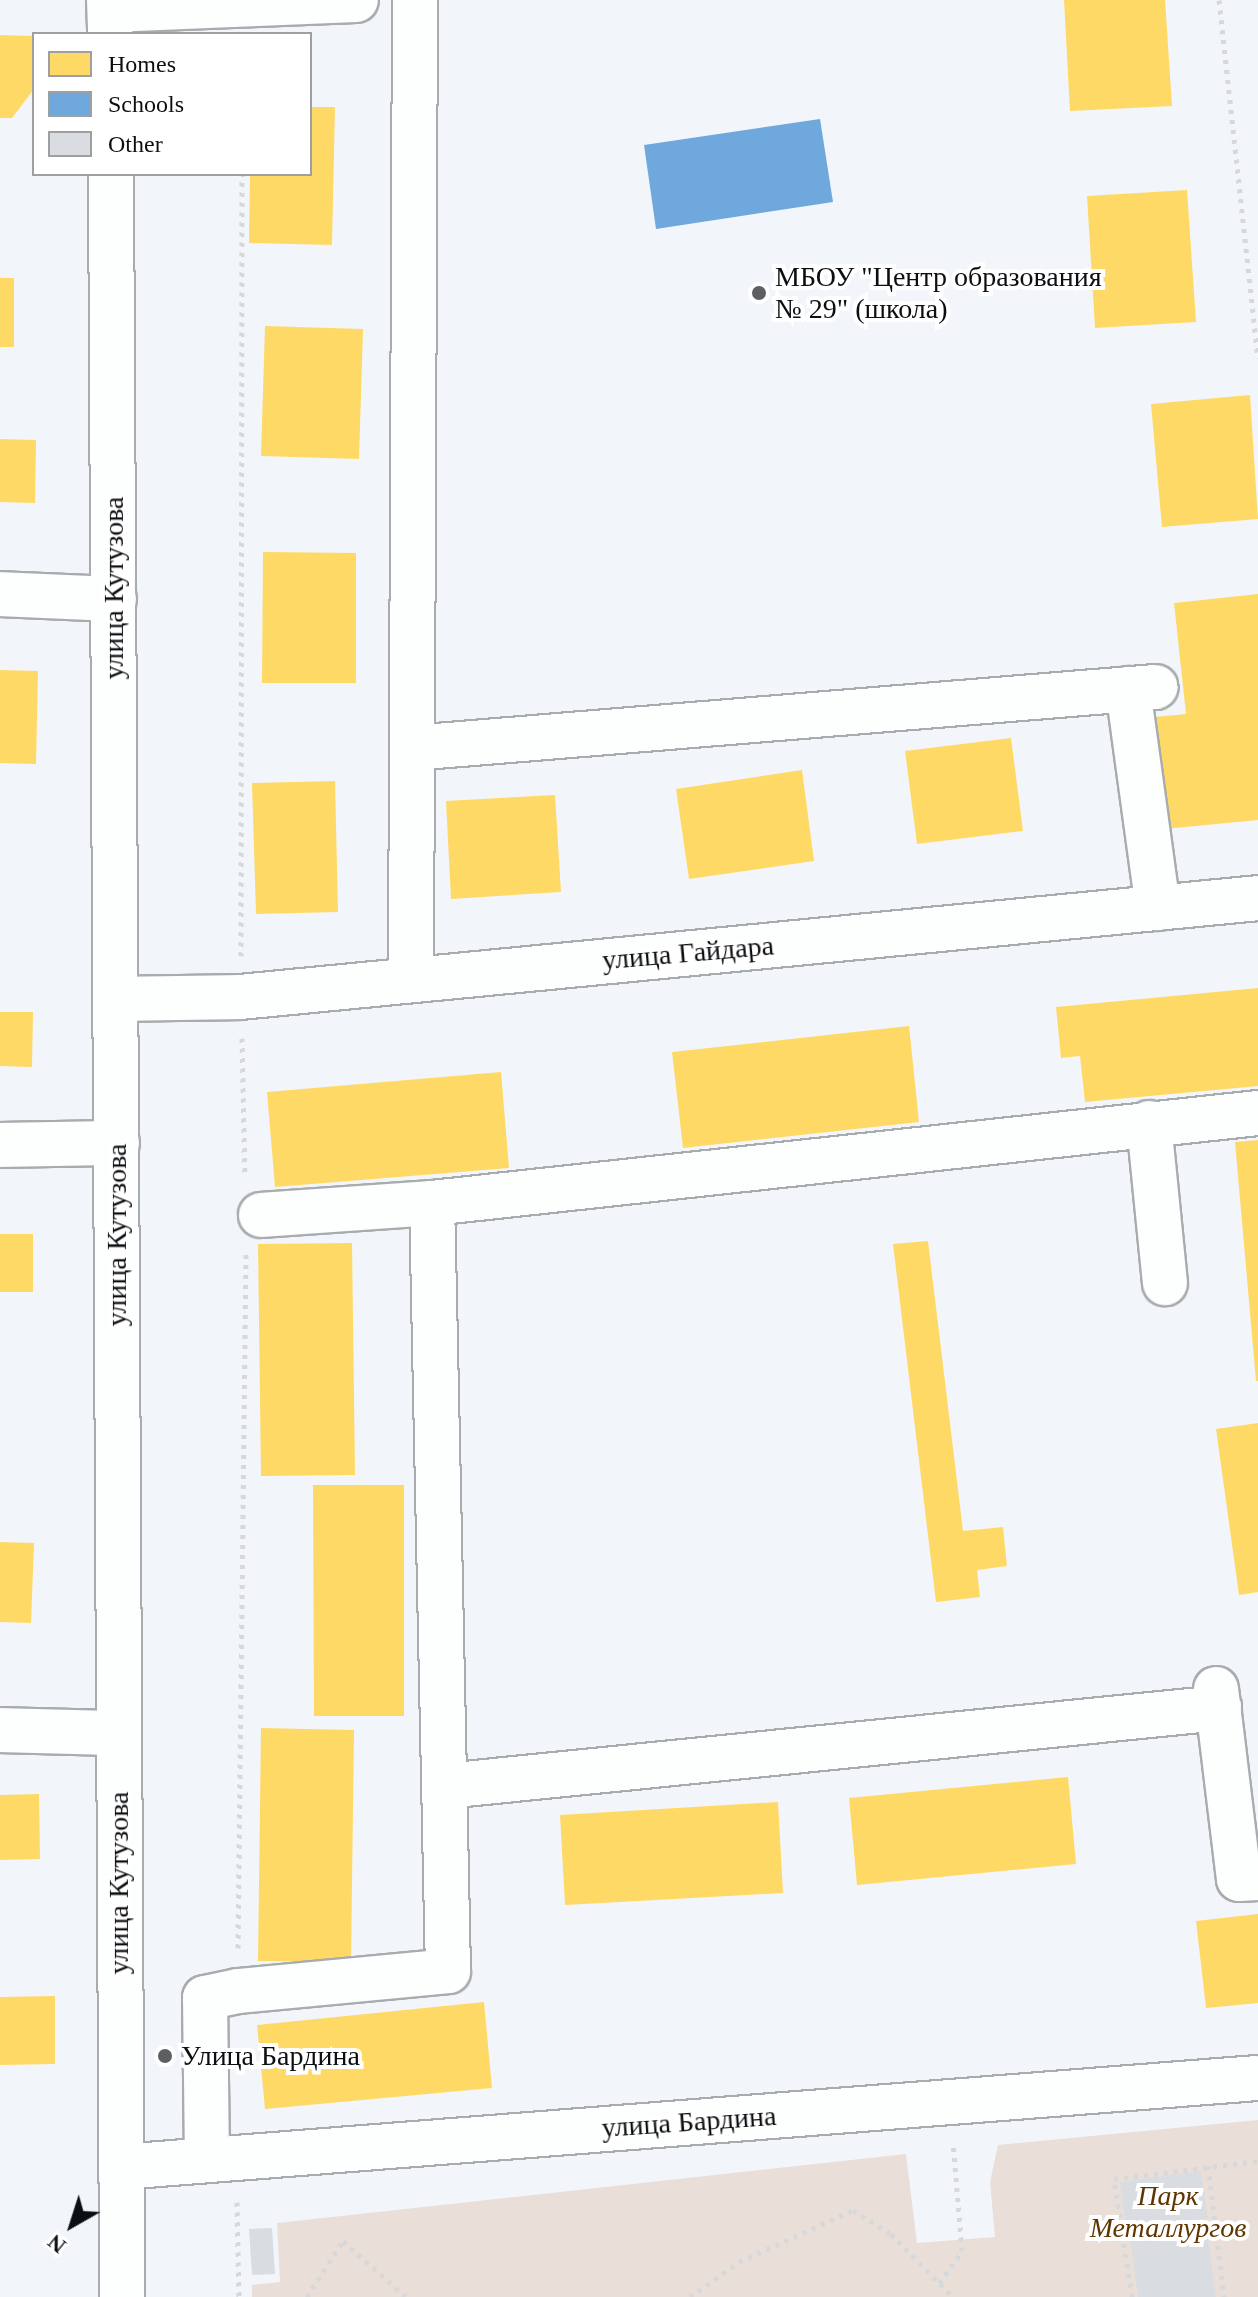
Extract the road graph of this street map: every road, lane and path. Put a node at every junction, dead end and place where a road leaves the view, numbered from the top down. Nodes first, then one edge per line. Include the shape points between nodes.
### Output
1 (356, 0) edge
2 (415, 0) edge
3 (1219, 0) edge
4 (110, 15) edge
5 (111, 176) edge
6 (242, 176) edge
7 (1258, 358) edge
8 (0, 594) edge
9 (114, 599) junction
10 (412, 748) junction
11 (1258, 898) edge
12 (1158, 908) junction
13 (411, 980) junction
14 (240, 997) junction
15 (117, 999) junction
16 (1258, 1113) edge
17 (1149, 1123) junction
18 (117, 1143) junction
19 (0, 1145) edge
20 (432, 1203) junction
21 (251, 1216) junction
22 (1165, 1283) dead end
23 (0, 1730) edge
24 (118, 1733) junction
25 (445, 1786) junction
26 (1258, 1878) edge
27 (238, 1991) junction
28 (1258, 2078) edge
29 (950, 2101) junction
30 (221, 2158) junction
31 (1258, 2161) edge
32 (1208, 2166) junction
33 (121, 2167) junction
34 (1215, 2220) junction
35 (1123, 2233) junction
36 (939, 2283) junction
37 (122, 2297) edge
38 (239, 2297) edge
39 (307, 2297) edge
40 (406, 2297) edge
41 (690, 2297) edge
42 (953, 2297) edge
43 (1132, 2297) edge
44 (1224, 2297) edge

1 - 4 street
2 - 10 street
3 - 7 path
5 - 9 street, улица Кутузова
6 - 14 path
8 - 9 street
9 - 15 street, улица Кутузова
10 - 12 street via 1142,688
10 - 13 street
11 - 12 street, улица Гайдара
12 - 13 street, улица Гайдара
13 - 14 street, улица Гайдара
14 - 15 street, улица Гайдара
14 - 21 path
15 - 18 street, улица Кутузова
16 - 17 street
17 - 20 street
17 - 22 street
18 - 19 street
18 - 24 street, улица Кутузова
20 - 21 street
20 - 25 street
21 - 27 path
23 - 24 street
24 - 33 street, улица Кутузова
25 - 26 street via 1218,1698 1239,1879
25 - 27 street via 448,1971
27 - 30 street via 205,1998
28 - 29 street, улица Бардина
29 - 30 street, улица Бардина
29 - 36 path via 962,2251
30 - 33 street, улица Бардина
30 - 38 path
31 - 32 path
32 - 34 path
32 - 35 path via 1114,2179
33 - 37 street, улица Кутузова
34 - 35 path
34 - 44 path
35 - 43 path
36 - 41 path via 891,2234 853,2210 739,2262
36 - 42 path
39 - 40 path via 343,2241

